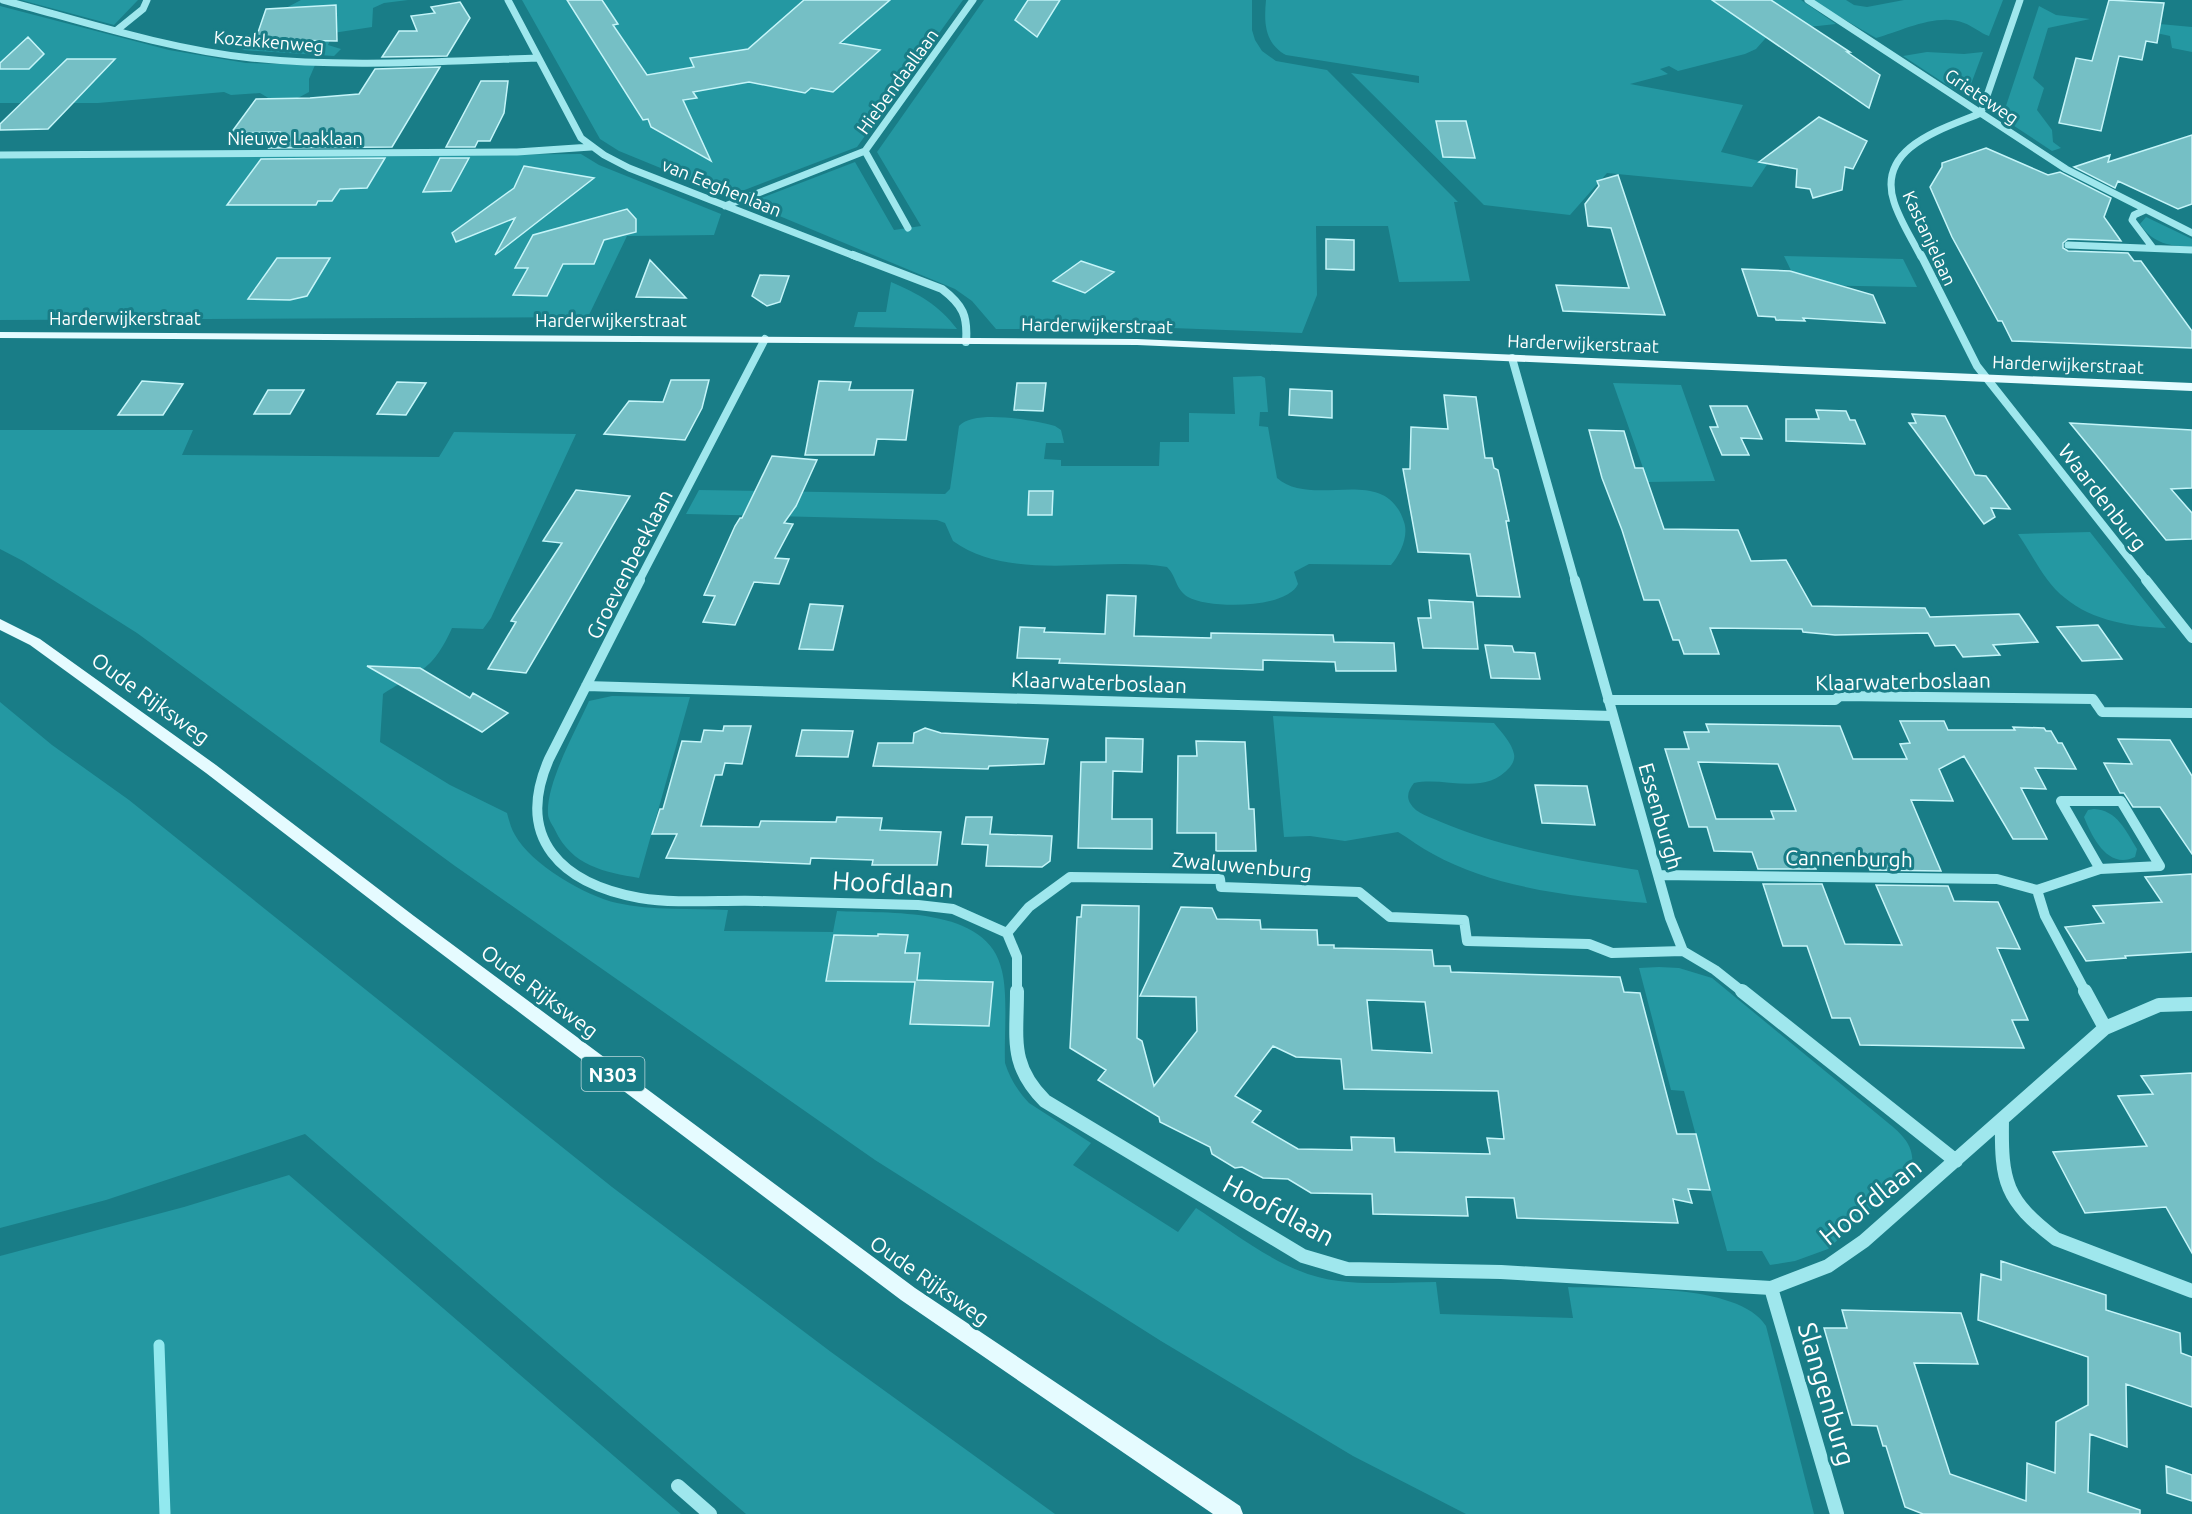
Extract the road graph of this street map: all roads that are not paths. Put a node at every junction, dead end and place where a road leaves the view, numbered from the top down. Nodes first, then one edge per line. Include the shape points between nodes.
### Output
1 (3, 0) edge
2 (147, 0) edge
3 (508, 0) edge
4 (973, 0) edge
5 (1808, 0) edge
6 (2020, 0) edge
7 (117, 30) junction
8 (538, 58) junction
9 (1981, 113) junction
10 (591, 147) junction
11 (866, 151) junction
12 (0, 155) edge
13 (725, 206) junction
14 (2145, 210) junction
15 (908, 228) dead end
16 (2192, 232) edge
17 (2068, 245) dead end
18 (2153, 248) junction
19 (2192, 250) edge
20 (0, 335) edge
21 (765, 339) junction
22 (966, 342) junction
23 (1512, 358) junction
24 (1986, 378) junction
25 (2192, 387) edge
26 (0, 624) edge
27 (2192, 638) edge
28 (586, 686) junction
29 (1608, 700) junction
30 (2192, 713) edge
31 (1612, 716) junction
32 (535, 809) joint
33 (2100, 868) junction
34 (1658, 874) junction
35 (2037, 890) junction
36 (1007, 933) junction
37 (1683, 951) junction
38 (2192, 1004) edge
39 (2106, 1028) junction
40 (2002, 1120) junction
41 (1956, 1161) junction
42 (1771, 1288) junction
43 (2192, 1291) edge
44 (678, 1486) dead end
45 (710, 1514) edge
46 (1232, 1514) edge
47 (1837, 1514) edge

1 - 7 street, Kozakkenweg
2 - 7 street via 143,9
3 - 8 street, van Eeghenlaan
4 - 11 street, Hiebendaallaan
5 - 9 street, Grieteweg
6 - 9 street
7 - 8 street, Kozakkenweg via 178,47 252,58 376,63
8 - 10 street, van Eeghenlaan via 581,138
9 - 14 street, Grieteweg via 2066,169
9 - 24 street, Kastanjelaan via 1913,146 1893,170 1891,186 1894,203
10 - 12 street, Nieuwe Laaklaan via 517,152
10 - 13 street, van Eeghenlaan
11 - 13 street, Hiebendaallaan
11 - 15 street, Hiebendaallaan
13 - 22 street, van Eeghenlaan via 942,289 961,303 967,313
14 - 16 street, Grieteweg
14 - 18 street via 2132,220
17 - 18 street
18 - 19 street
20 - 21 main road, Harderwijkerstraat
21 - 22 main road, Harderwijkerstraat
21 - 28 street, Groevenbeeklaan
22 - 23 main road, Harderwijkerstraat via 1137,342
23 - 24 main road, Harderwijkerstraat
23 - 29 street, Essenburgh
24 - 25 main road, Harderwijkerstraat
24 - 27 street, Waardenburg
26 - 46 main road, Oude Rijksweg / N303 via 35,642 211,769 908,1294
28 - 31 street, Klaarwaterboslaan
28 - 32 street, Groevenbeeklaan via 542,777
29 - 30 street, Klaarwaterboslaan via 1834,700 1840,696 2094,699 2102,712
29 - 31 street, Essenburgh
31 - 34 street, Essenburgh
32 - 36 street, Hoofdlaan via 540,834 554,857 581,879 611,892 642,898 918,905 969,914
33 - 33 street via 2160,866 2121,801 2061,801
33 - 35 street
34 - 35 street, Cannenburgh via 1996,879
34 - 37 street, Essenburgh
35 - 39 street via 2045,916
36 - 37 street, Zwaluwenburg via 1029,906 1070,877 1220,879 1221,887 1359,892 1390,917 1464,920 1467,942 1589,944 1612,953
36 - 42 street, Hoofdlaan via 1017,957 1017,1056 1032,1088 1045,1101 1303,1256 1347,1269 1501,1272
37 - 41 street via 1715,970
38 - 39 street, Hoofdlaan via 2159,1005
39 - 40 street, Hoofdlaan
40 - 41 street, Hoofdlaan
40 - 43 street via 2003,1172 2008,1187 2042,1229 2056,1239
41 - 42 street, Hoofdlaan via 1864,1241 1828,1266
42 - 47 street, Slangenburg
44 - 45 street

